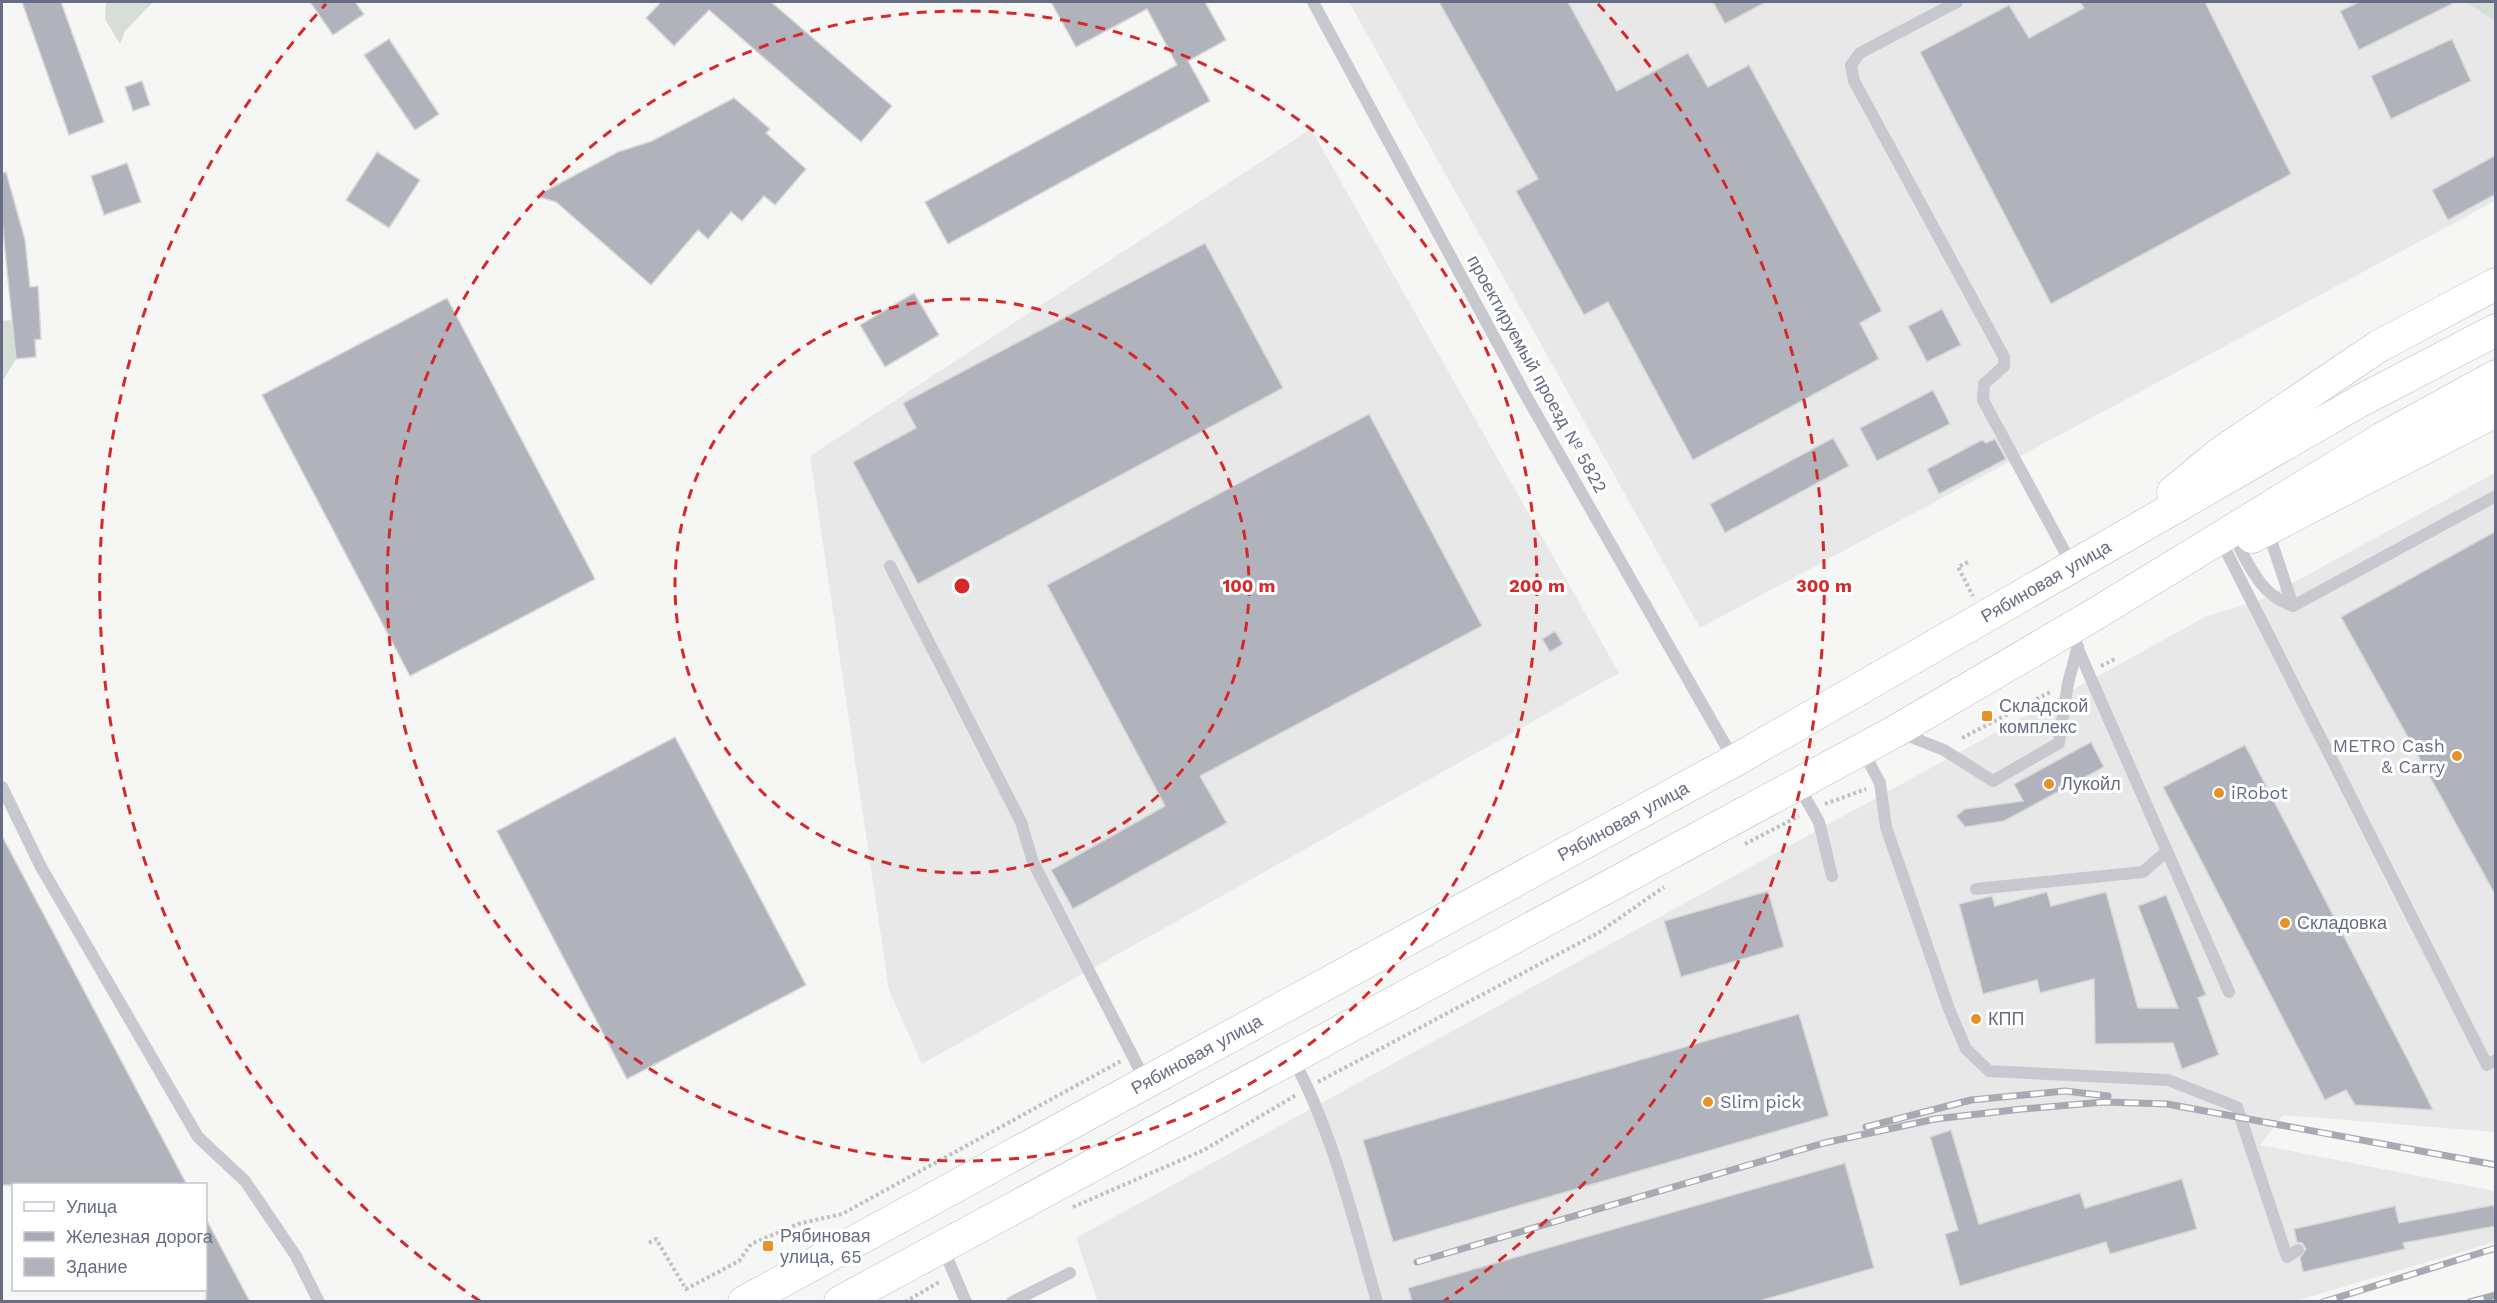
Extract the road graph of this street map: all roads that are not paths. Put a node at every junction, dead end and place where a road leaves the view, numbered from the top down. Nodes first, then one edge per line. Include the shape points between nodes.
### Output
1 (1313, 2) edge
2 (1957, 2) edge
3 (2496, 284) edge
4 (2496, 330) edge
5 (2496, 376) edge
6 (2496, 411) edge
7 (2496, 496) edge
8 (2271, 529) junction
9 (2231, 546) junction
10 (2086, 560) junction
11 (890, 566) dead end
12 (2148, 580) junction
13 (2293, 606) junction
14 (2073, 638) junction
15 (1894, 732) junction
16 (1862, 750) junction
17 (1734, 761) junction
18 (2, 787) edge
19 (1805, 797) junction
20 (2167, 851) junction
21 (1832, 876) dead end
22 (1976, 889) dead end
23 (2229, 992) dead end
24 (1293, 1058) junction
25 (2496, 1060) edge
26 (1146, 1082) junction
27 (2298, 1250) dead end
28 (948, 1260) junction
29 (1070, 1273) dead end
30 (319, 1302) edge
31 (744, 1302) edge
32 (840, 1302) edge
33 (966, 1302) edge
34 (1012, 1302) edge
35 (1377, 1302) edge

1 - 17 lane, проектируемый проезд № 5822 via 1525,394
2 - 10 lane via 1860,53 1851,65 1854,81 2004,357 2004,366 1984,384 1983,400
3 - 10 main road via 2379,346 2219,454
4 - 10 main road, Рябиновая улица via 2360,401
5 - 12 main road via 2383,438
6 - 8 main road
7 - 13 lane
8 - 9 main road
8 - 13 lane via 2272,546
9 - 12 main road
9 - 13 lane via 2263,587 2281,602
9 - 25 lane via 2487,1065
10 - 17 main road, Рябиновая улица
11 - 26 lane
12 - 14 main road
14 - 15 main road
14 - 15 lane via 2059,743 1993,781 1944,750 1908,733
14 - 20 lane
15 - 16 main road
16 - 19 main road
16 - 27 lane via 1880,783 1886,827 1966,1049 1989,1071 2168,1080 2237,1107 2287,1257
17 - 26 main road, Рябиновая улица
18 - 30 lane via 41,867 198,1137 244,1181 296,1256
19 - 21 lane via 1818,822
19 - 24 main road
20 - 22 lane via 2144,872
20 - 23 lane
24 - 28 main road
24 - 35 lane via 1309,1087 1353,1216
26 - 31 main road, Рябиновая улица
28 - 32 main road
28 - 33 lane
29 - 34 lane

